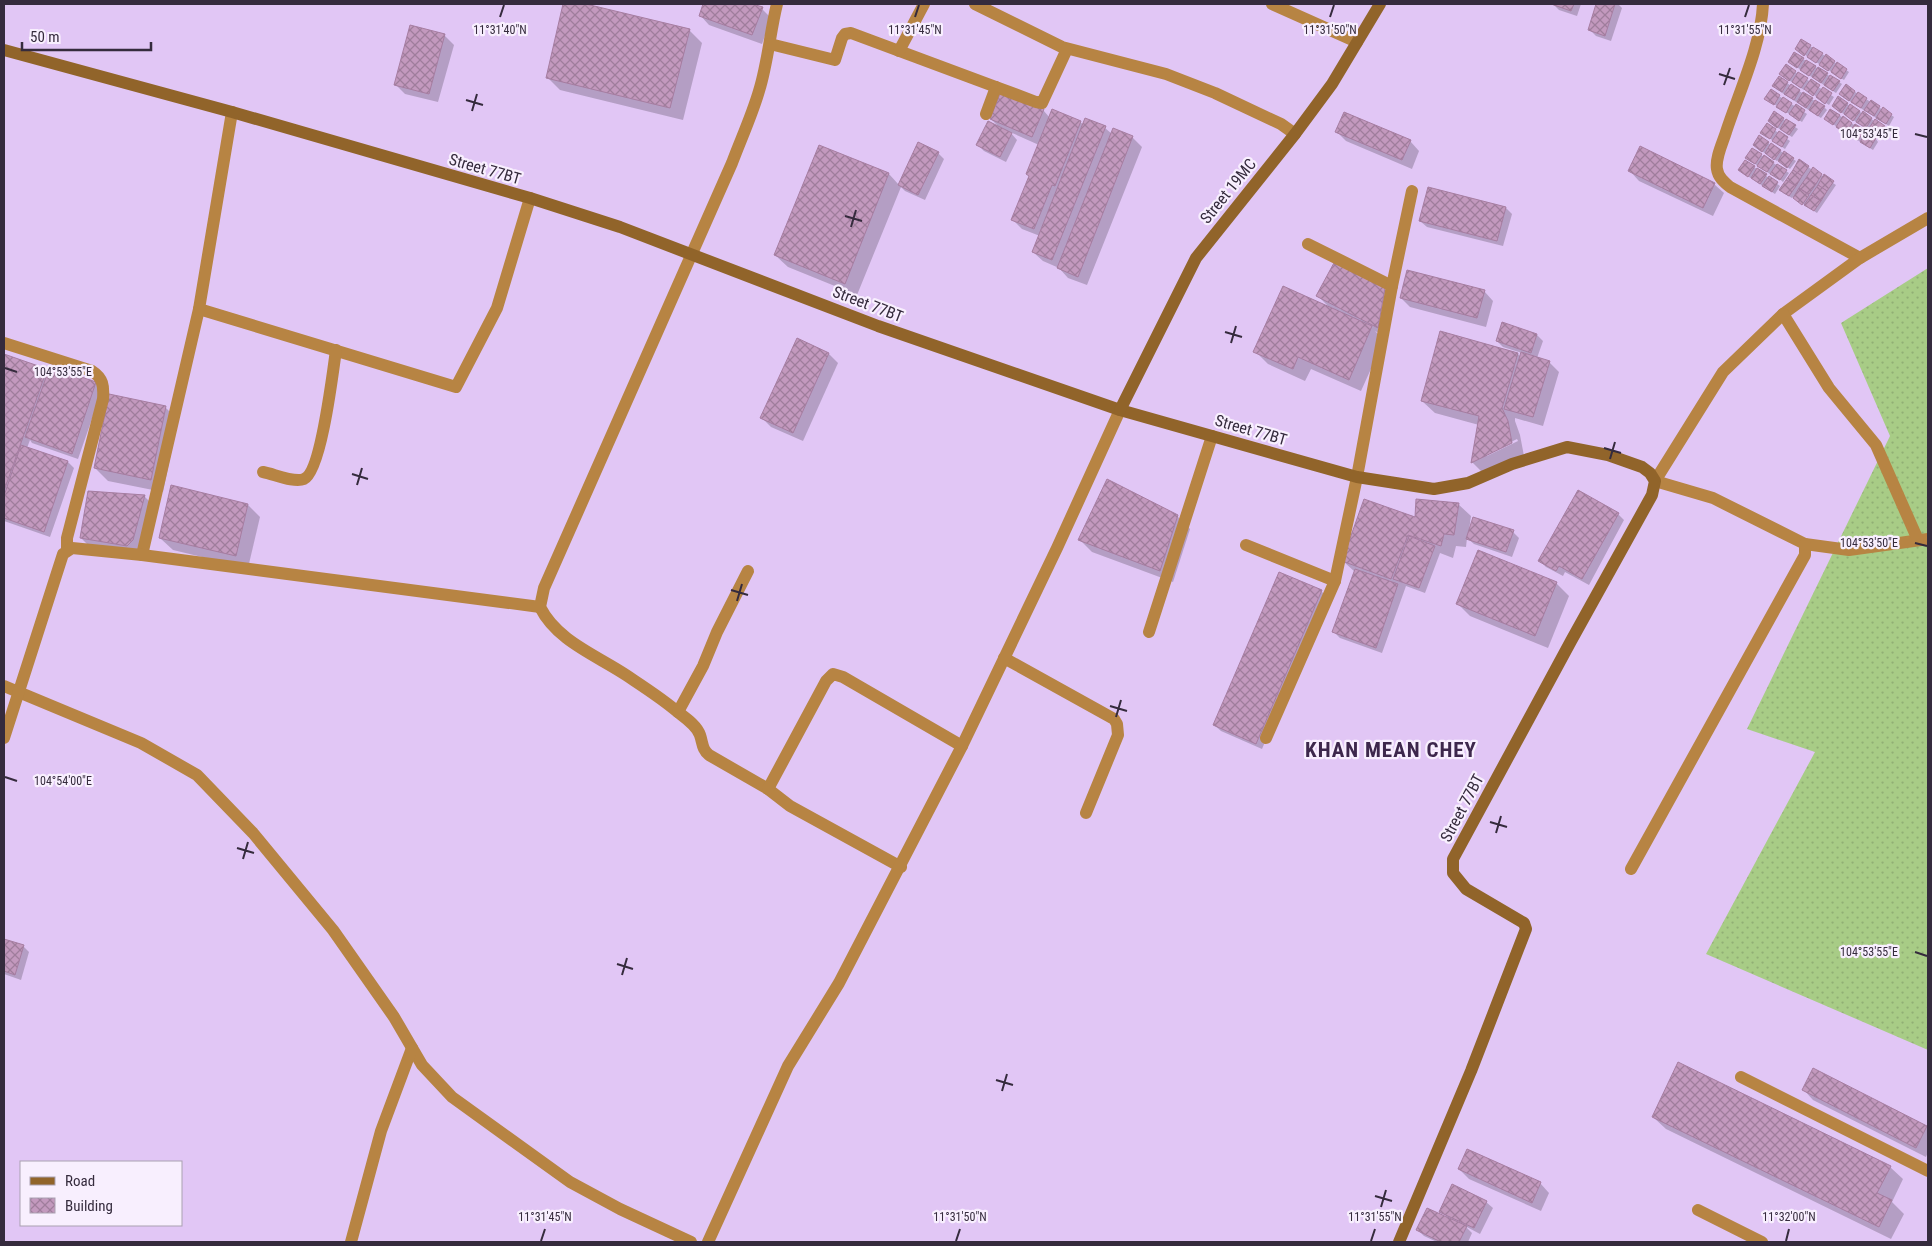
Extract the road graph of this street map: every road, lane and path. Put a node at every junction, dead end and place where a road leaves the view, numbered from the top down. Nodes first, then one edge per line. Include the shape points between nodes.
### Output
1 (776, 4) edge
2 (924, 4) edge
3 (975, 4) edge
4 (1272, 4) edge
5 (1380, 4) edge
6 (1763, 4) edge
7 (1357, 42) junction
8 (770, 44) junction
9 (1067, 49) junction
10 (4, 50) edge
11 (899, 51) junction
12 (996, 87) junction
13 (232, 112) junction
14 (986, 114) dead end
15 (1295, 134) junction
16 (1412, 191) dead end
17 (530, 198) junction
18 (1928, 218) edge
19 (1308, 244) dead end
20 (692, 254) junction
21 (1860, 258) junction
22 (1392, 286) junction
23 (198, 309) junction
24 (1783, 314) junction
25 (4, 343) edge
26 (336, 350) junction
27 (1120, 410) junction
28 (1212, 436) junction
29 (263, 472) dead end
30 (1357, 477) junction
31 (1655, 482) junction
32 (1923, 539) edge
33 (1805, 544) junction
34 (1246, 545) dead end
35 (67, 550) junction
36 (142, 555) junction
37 (748, 571) dead end
38 (1335, 581) junction
39 (540, 607) junction
40 (1149, 632) dead end
41 (1004, 658) junction
42 (4, 686) edge
43 (17, 691) junction
44 (678, 712) junction
45 (4, 738) edge
46 (1266, 738) dead end
47 (962, 746) junction
48 (768, 790) junction
49 (1086, 812) dead end
50 (901, 867) junction
51 (1631, 869) dead end
52 (412, 1048) junction
53 (1741, 1077) dead end
54 (1928, 1171) edge
55 (1698, 1210) dead end
56 (351, 1242) edge
57 (691, 1242) edge
58 (708, 1242) edge
59 (1399, 1242) edge
60 (1762, 1242) edge

1 - 8 street
2 - 11 street
3 - 9 street
4 - 7 street
5 - 7 street, Street 19MC
6 - 21 street via 1763,16 1751,60 1716,169 1721,180 1730,187
7 - 15 street, Street 19MC via 1332,84
8 - 11 street via 835,60 842,38 851,33
8 - 20 street via 759,90 732,163
9 - 12 street via 1042,103
9 - 15 street via 1166,74 1215,93 1281,124
10 - 13 street, Street 77BT
11 - 12 street
12 - 14 street
13 - 17 street, Street 77BT
13 - 23 street
15 - 27 street, Street 19MC via 1196,258
16 - 22 street
17 - 20 street, Street 77BT
17 - 26 street via 497,308 456,387
18 - 21 street
19 - 22 street
20 - 27 street, Street 77BT via 878,326
20 - 39 street via 548,579
21 - 24 street
22 - 30 street
23 - 26 street
23 - 36 street
24 - 31 street via 1723,372
24 - 32 street via 1829,388 1876,445
25 - 35 street via 92,371 102,380 103,398 67,538
26 - 29 street via 314,468 302,480
27 - 28 street, Street 77BT
27 - 41 street
28 - 30 street, Street 77BT
28 - 40 street
30 - 31 street, Street 77BT via 1434,488 1468,483 1512,464 1567,448 1608,455 1642,467
30 - 38 street
31 - 33 street via 1713,498
31 - 59 street, Street 77BT via 1652,496 1453,859 1453,873 1466,889 1524,923 1526,929 1472,1071
32 - 33 street via 1849,550
33 - 51 street via 1805,555
34 - 38 street
35 - 36 street
35 - 43 street
36 - 39 street
37 - 44 street
38 - 46 street
39 - 44 street via 554,628
41 - 47 street
41 - 49 street via 1114,719 1117,724 1118,735
42 - 43 street
43 - 45 street
43 - 52 street via 142,743 197,774 253,833 333,930
44 - 48 street via 696,727 703,750 709,756
47 - 48 street via 833,674 826,681
47 - 50 street
48 - 50 street via 790,806
50 - 58 street via 839,983 788,1066
52 - 56 street via 381,1131
52 - 57 street via 422,1066 452,1097 570,1182
53 - 54 street
55 - 60 street

